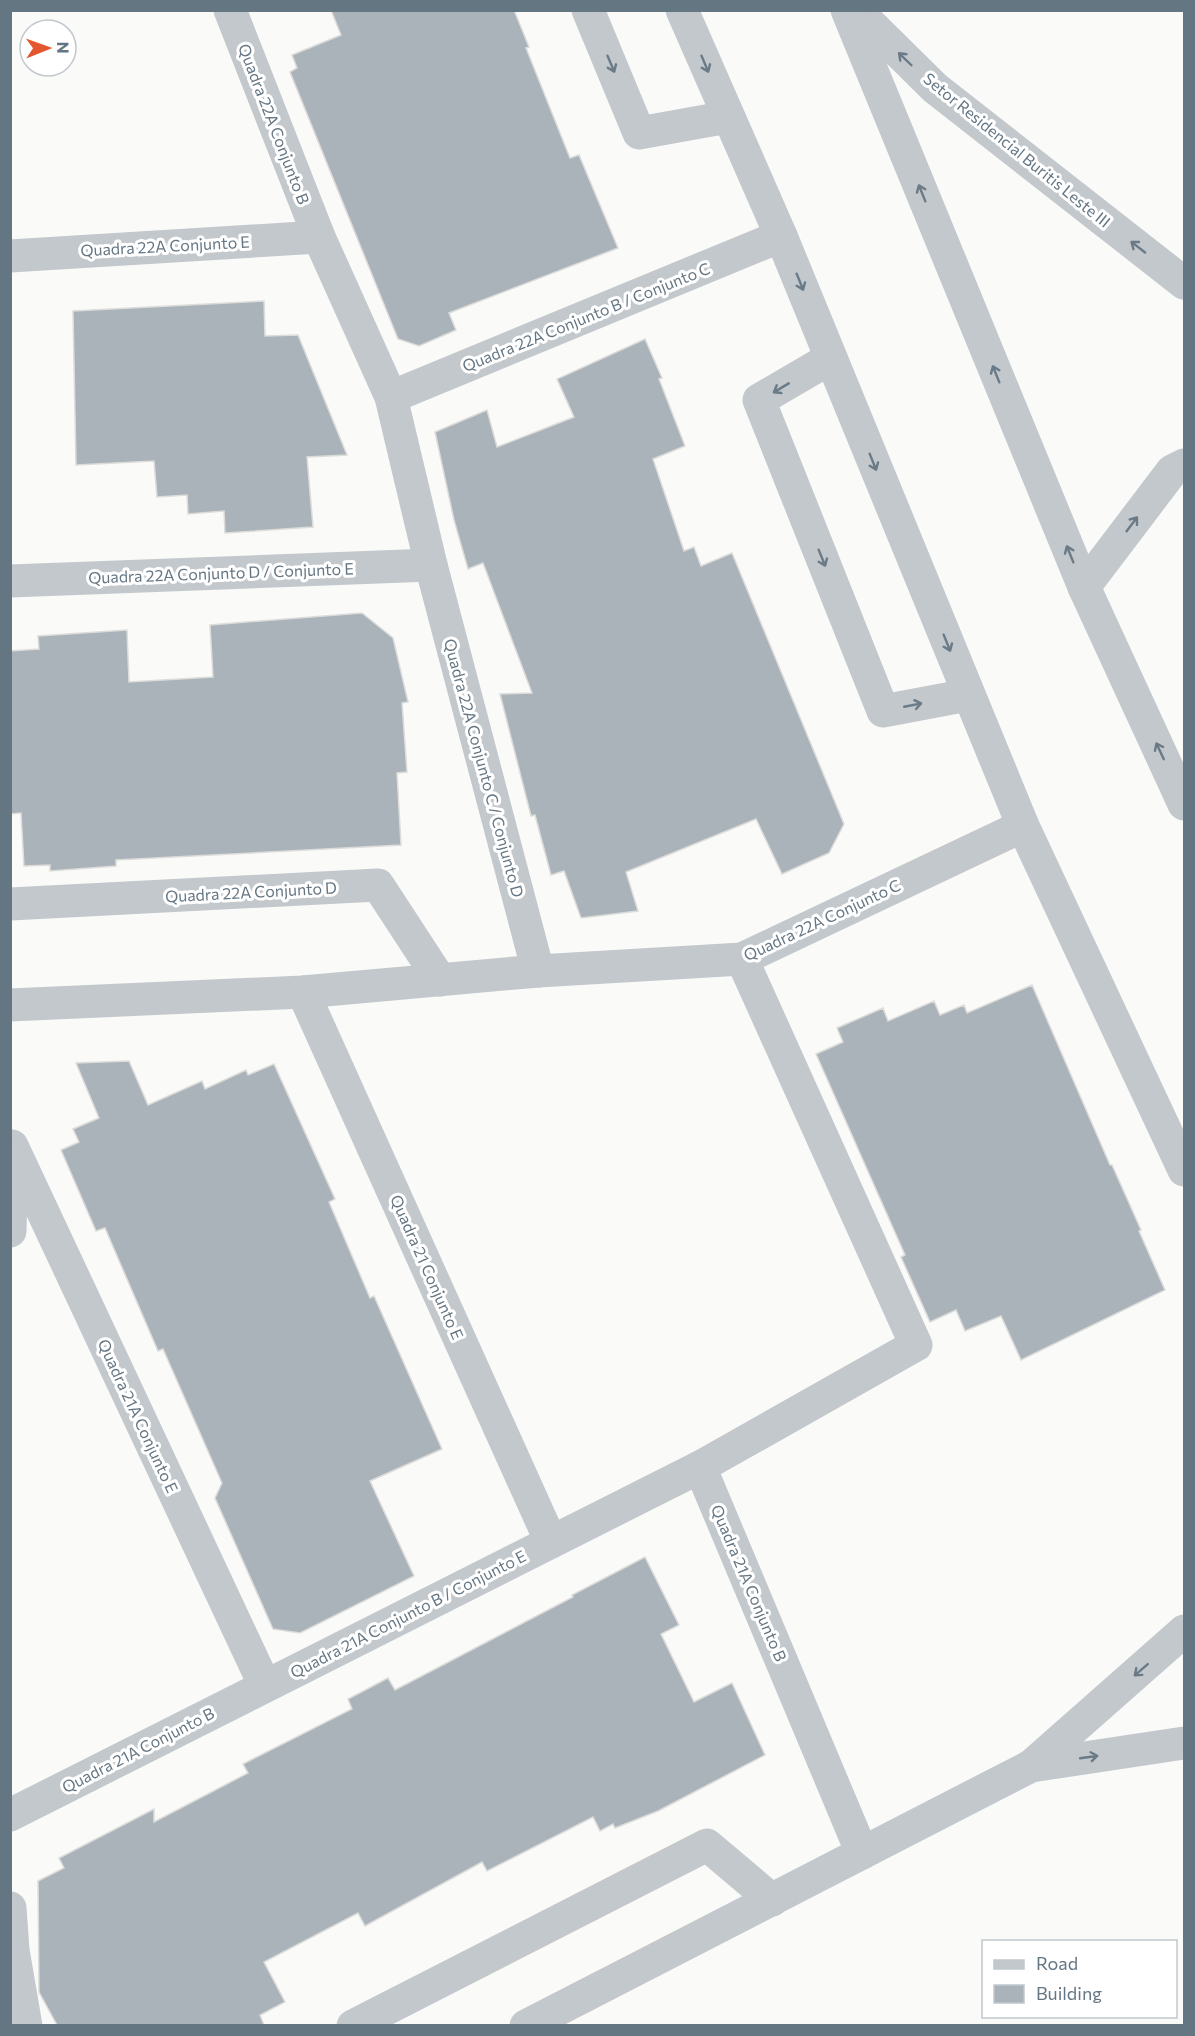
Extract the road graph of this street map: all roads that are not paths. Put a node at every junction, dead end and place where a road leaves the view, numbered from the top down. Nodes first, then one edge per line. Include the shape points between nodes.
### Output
1 (230, 10) edge
2 (588, 10) edge
3 (682, 10) edge
4 (846, 10) edge
5 (856, 10) edge
6 (728, 117) junction
7 (781, 236) junction
8 (318, 237) junction
9 (10, 256) edge
10 (1185, 283) edge
11 (831, 358) junction
12 (392, 397) junction
13 (1185, 465) edge
14 (431, 565) junction
15 (10, 581) edge
16 (1084, 587) junction
17 (968, 695) junction
18 (1185, 804) edge
19 (1023, 826) junction
20 (10, 904) edge
21 (742, 959) junction
22 (538, 970) junction
23 (440, 980) junction
24 (303, 992) junction
25 (10, 1005) edge
26 (11, 1139) edge
27 (1185, 1170) edge
28 (10, 1231) edge
29 (700, 1467) junction
30 (551, 1542) junction
31 (1185, 1631) edge
32 (265, 1686) junction
33 (1185, 1743) edge
34 (1031, 1766) junction
35 (10, 1815) edge
36 (862, 1853) junction
37 (772, 1900) junction
38 (10, 1908) edge
39 (26, 2025) edge
40 (353, 2025) edge
41 (526, 2025) edge

1 - 8 street, Quadra 22A Conjunto B
2 -> 6 street via 639,134
3 -> 6 street
16 -> 4 street
10 -> 5 street, Setor Residencial Buritis Leste III via 935,88
6 - 7 street
7 -> 11 street
7 - 12 street, Quadra 22A Conjunto B / Conjunto C
8 - 9 street, Quadra 22A Conjunto E
8 - 12 street, Quadra 22A Conjunto B
11 -> 17 street
11 -> 17 street via 759,400 883,711
12 - 14 street, Quadra 22A Conjunto C / Conjunto D
16 -> 13 street via 1172,471
14 - 15 street, Quadra 22A Conjunto D / Conjunto E
14 - 22 street, Quadra 22A Conjunto C / Conjunto D
18 -> 16 street
17 - 19 street
19 - 21 street, Quadra 22A Conjunto C
19 - 27 street
20 - 23 street, Quadra 22A Conjunto D via 378,885
21 - 22 street, Quadra 22A Conjunto C
21 - 29 street via 916,1345
22 - 23 street, Quadra 22A Conjunto C
23 - 24 street, Quadra 22A Conjunto C
24 - 25 street, Quadra 22A Conjunto C
24 - 30 street, Quadra 21 Conjunto E
26 - 28 street
26 - 32 street, Quadra 21A Conjunto E
29 - 30 street
29 - 36 street, Quadra 21A Conjunto B
30 - 32 street, Quadra 21A Conjunto B / Conjunto E
31 -> 34 street
32 - 35 street, Quadra 21A Conjunto B
34 -> 33 street
34 - 36 street
36 - 37 street
37 - 40 street via 707,1845
37 - 41 street
38 - 39 street

